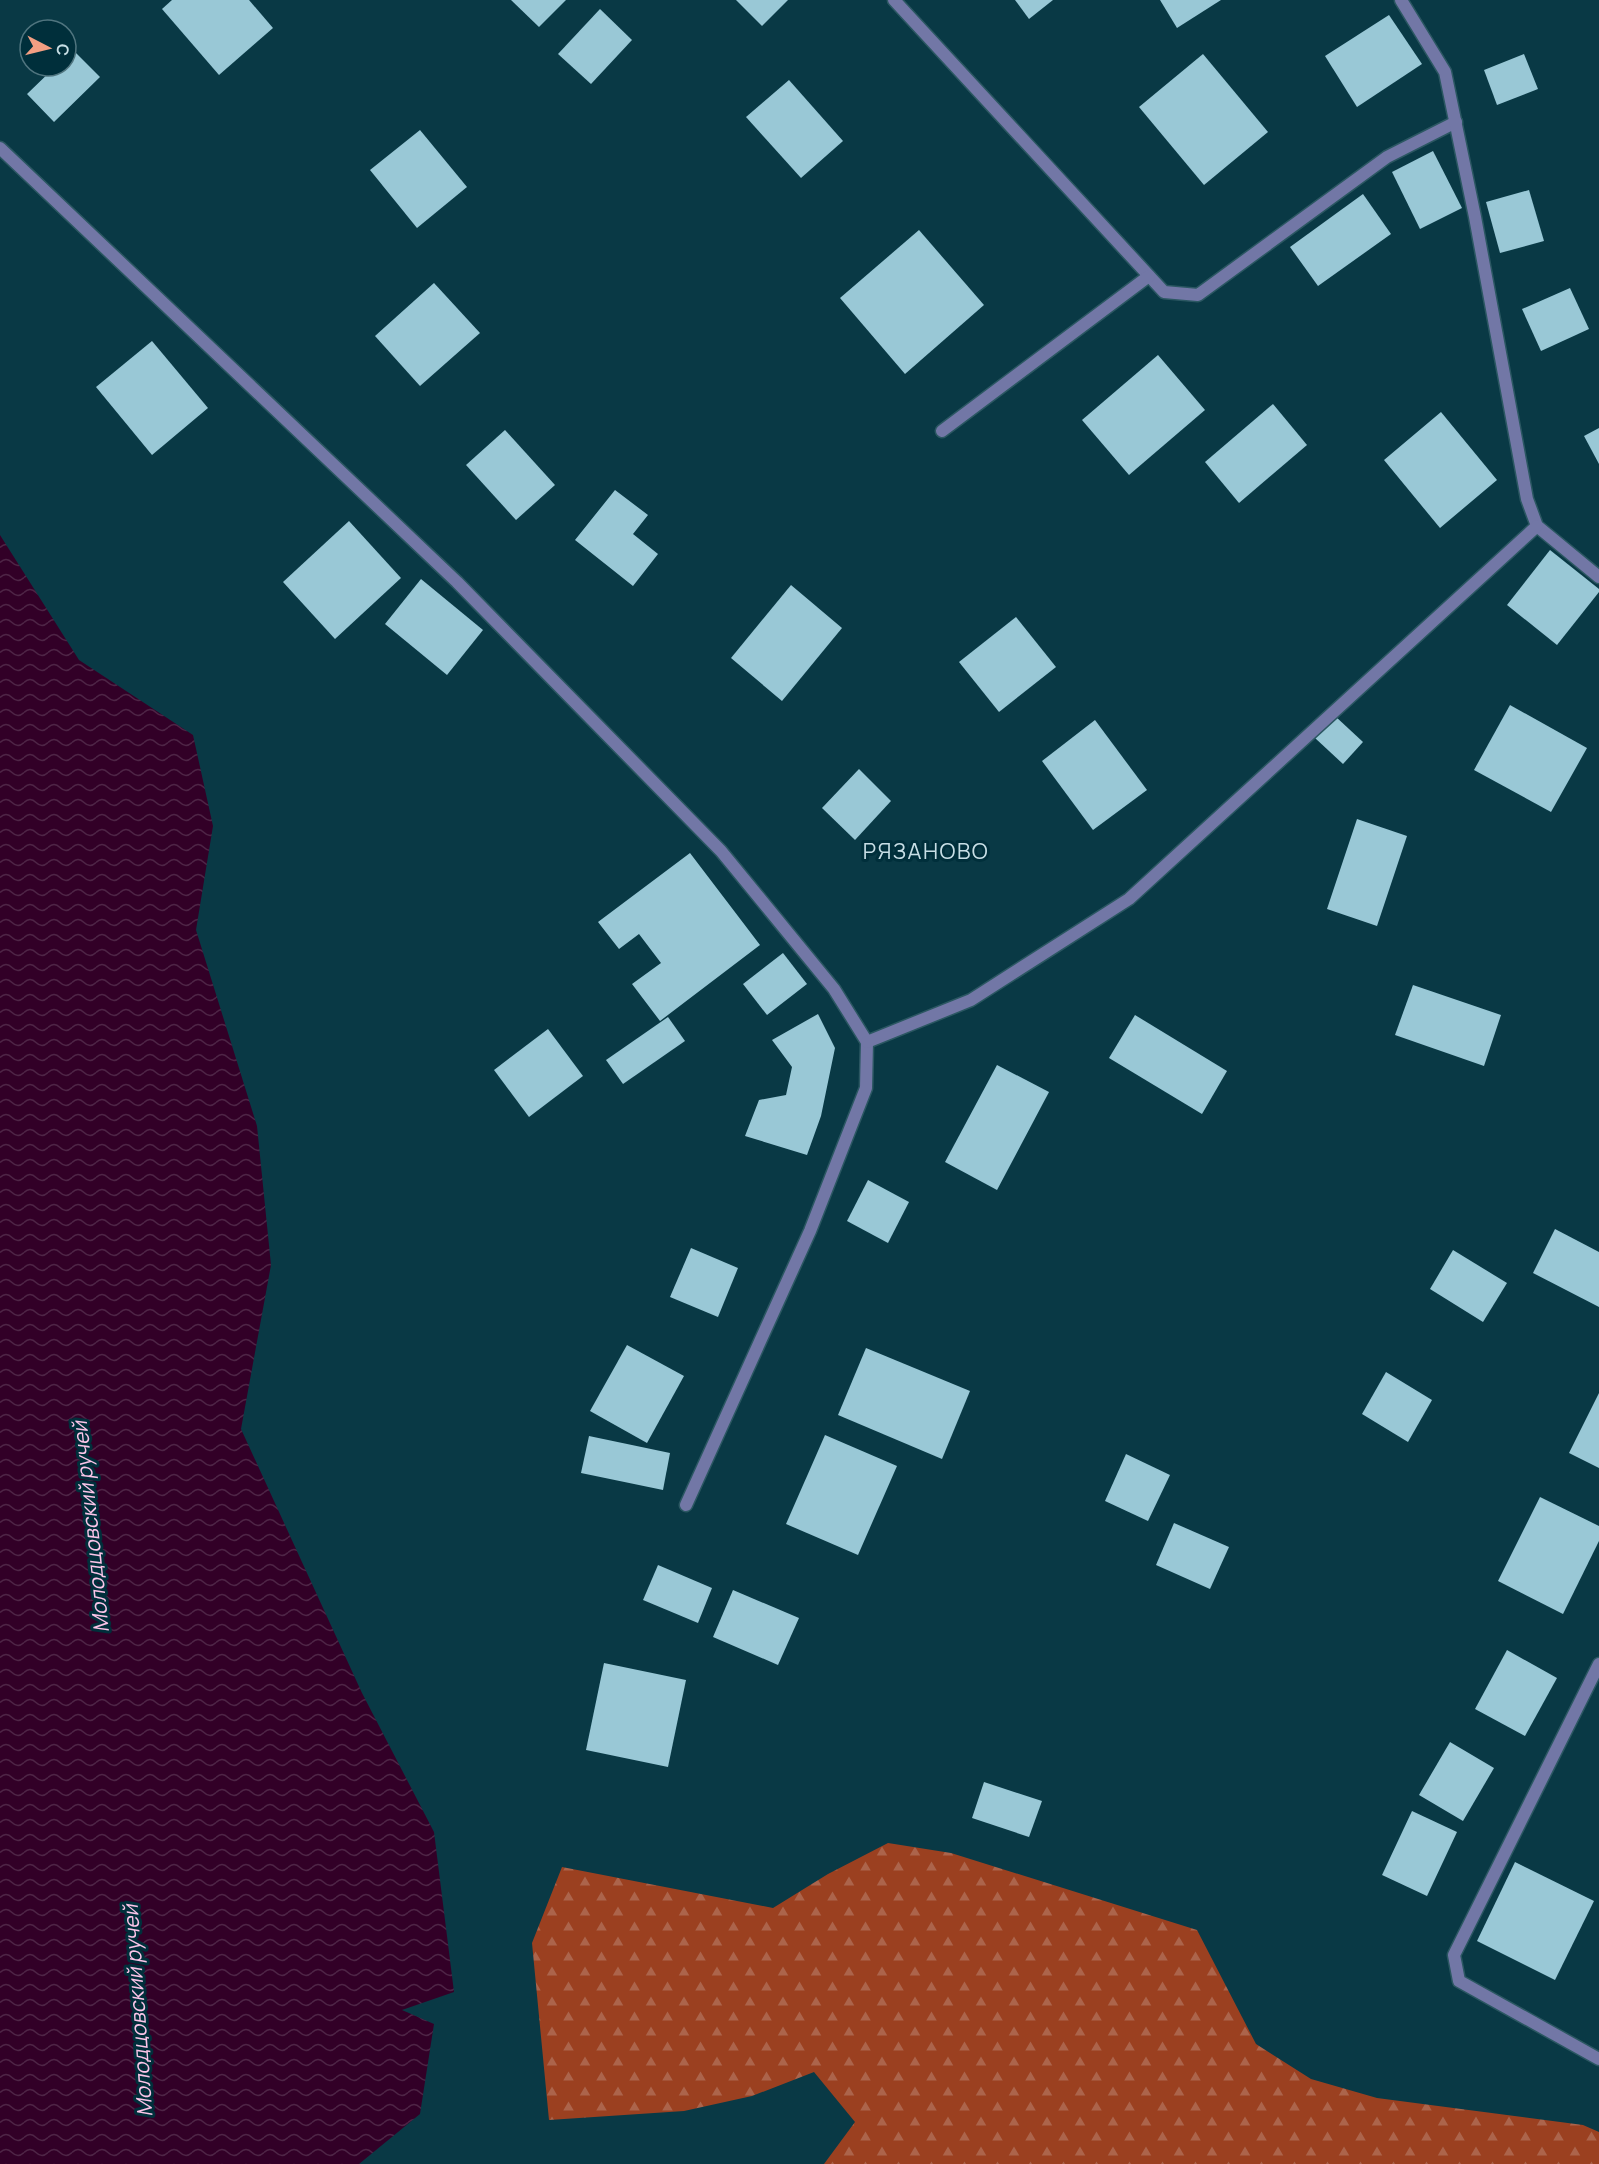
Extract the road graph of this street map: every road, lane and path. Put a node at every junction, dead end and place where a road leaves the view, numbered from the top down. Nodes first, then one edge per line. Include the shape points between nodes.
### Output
1 (894, 0) edge
2 (1401, 0) edge
3 (1456, 122) junction
4 (0, 148) edge
5 (1149, 276) junction
6 (942, 431) dead end
7 (1537, 526) junction
8 (1599, 577) edge
9 (867, 1042) junction
10 (686, 1505) dead end
11 (1599, 1664) edge
12 (1599, 2059) edge

1 - 5 street
2 - 3 street via 1445,72
3 - 5 street via 1387,157 1198,295 1164,292
3 - 7 street via 1527,499
4 - 9 street via 457,582 721,850 834,989
5 - 6 street
7 - 8 street
7 - 9 street via 1128,899 971,1000
9 - 10 street via 866,1088 810,1231
11 - 12 street via 1454,1955 1459,1981

